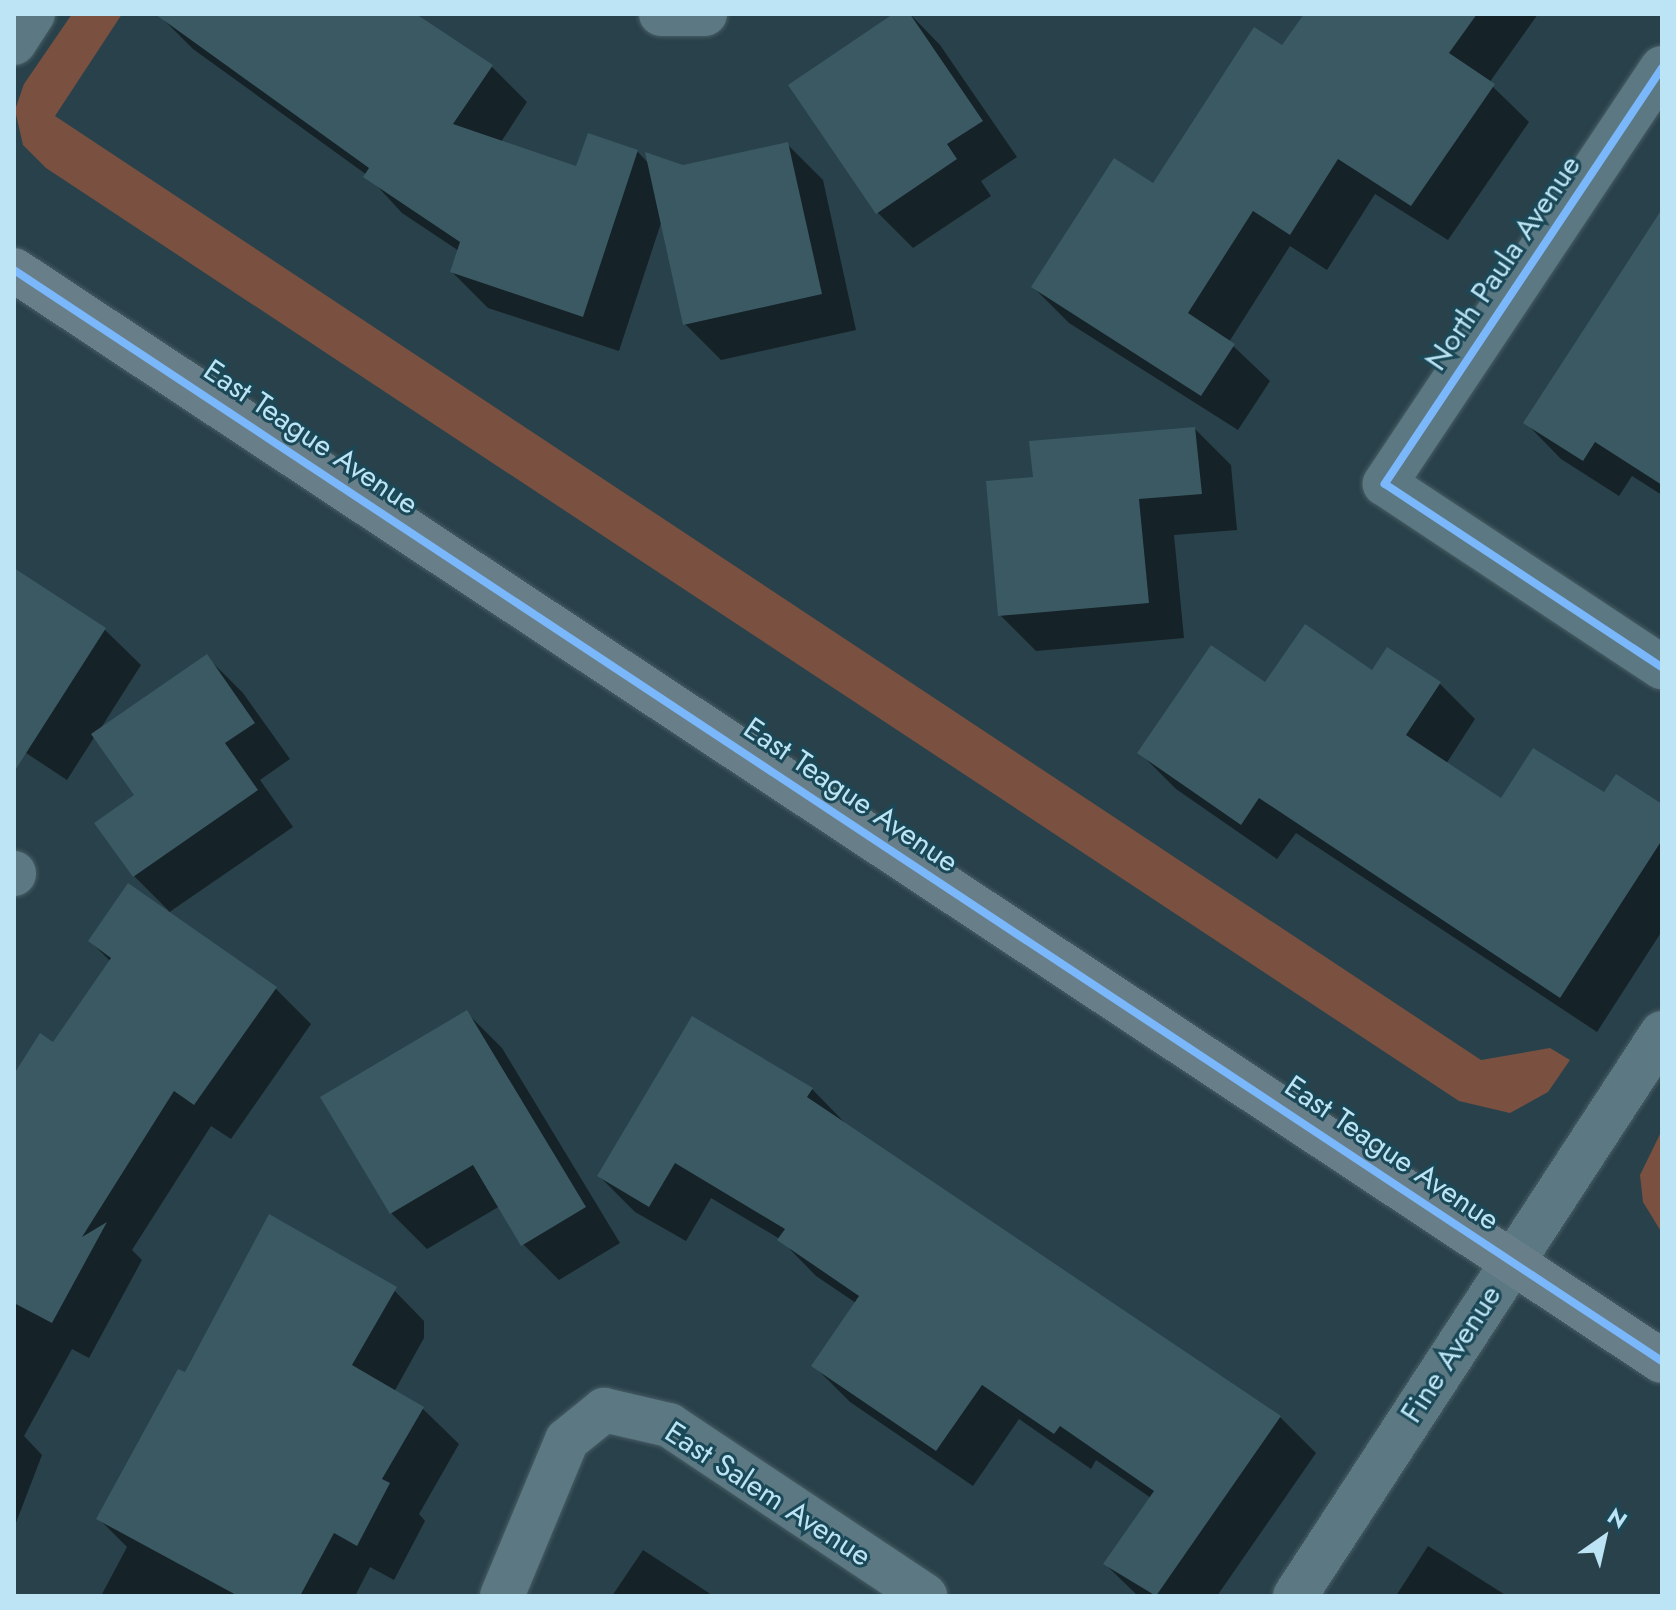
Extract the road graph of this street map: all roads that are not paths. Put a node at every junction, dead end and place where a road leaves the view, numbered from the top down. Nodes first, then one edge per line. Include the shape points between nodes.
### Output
1 (33, 14) edge
2 (14, 43) edge
3 (1662, 68) edge
4 (14, 270) edge
5 (1662, 667) edge
6 (1662, 1033) edge
7 (1510, 1261) junction
8 (1662, 1361) edge
9 (502, 1596) edge
10 (925, 1596) edge
11 (1295, 1596) edge

1 - 2 street
3 - 5 street, North Paula Avenue via 1385,484
4 - 7 street, East Teague Avenue
6 - 7 street, Fine Avenue
7 - 8 street, East Teague Avenue
7 - 11 street, Fine Avenue
9 - 10 street, East Salem Avenue via 567,1440 604,1410 669,1425

